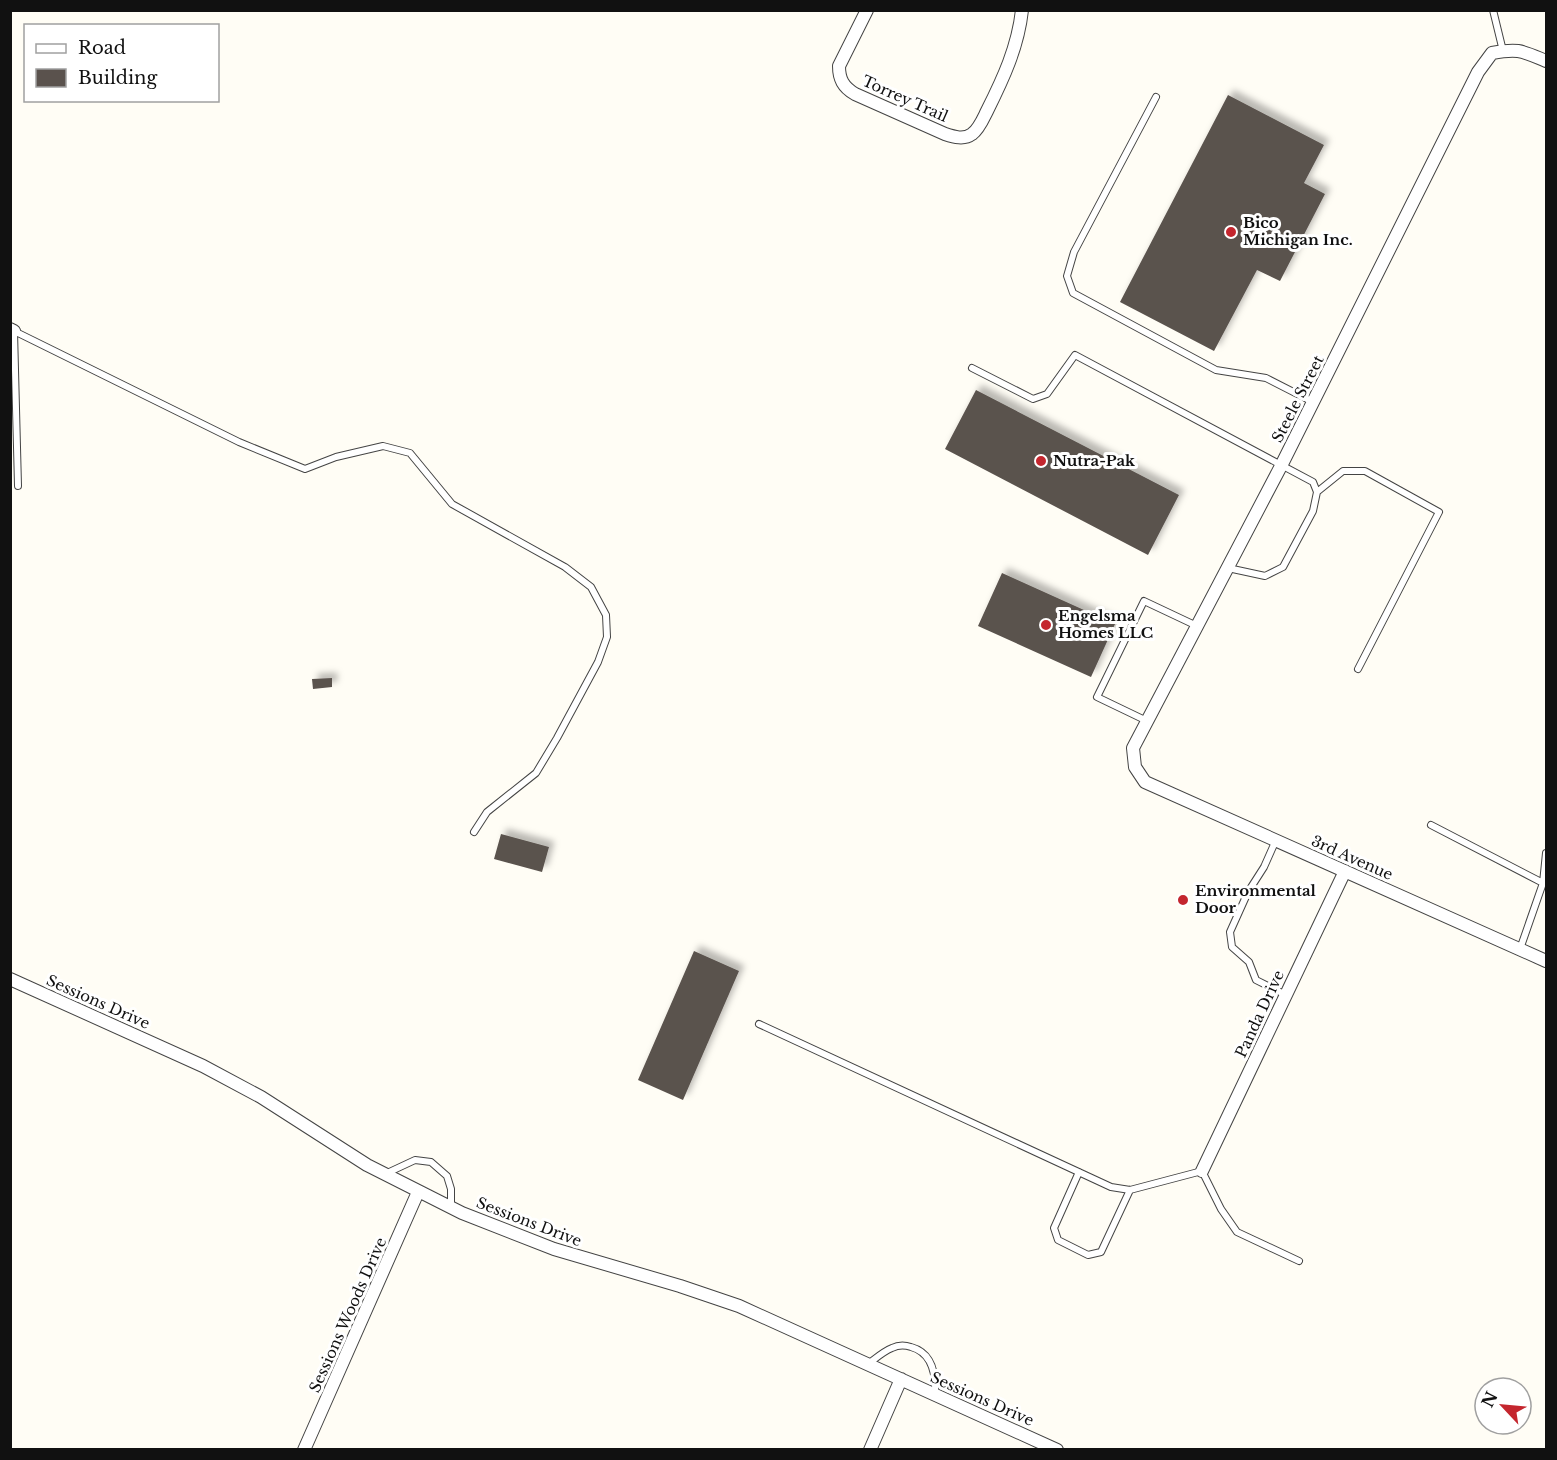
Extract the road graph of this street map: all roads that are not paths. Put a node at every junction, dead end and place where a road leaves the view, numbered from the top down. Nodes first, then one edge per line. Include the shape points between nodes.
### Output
1 (867, 10) edge
2 (1022, 10) edge
3 (1493, 10) edge
4 (1503, 51) junction
5 (1546, 61) edge
6 (1156, 97) dead end
7 (12, 330) edge
8 (972, 368) dead end
9 (1313, 402) junction
10 (1281, 466) junction
11 (18, 486) dead end
12 (1317, 492) junction
13 (1228, 568) junction
14 (1197, 626) junction
15 (1358, 669) dead end
16 (1147, 722) junction
17 (1145, 782) joint
18 (1431, 825) dead end
19 (474, 832) dead end
20 (1276, 840) junction
21 (1546, 853) edge
22 (1345, 871) junction
23 (1543, 883) junction
24 (1520, 950) junction
25 (1546, 962) edge
26 (10, 979) edge
27 (1286, 995) junction
28 (759, 1024) dead end
29 (1202, 1171) junction
30 (1079, 1172) junction
31 (385, 1174) junction
32 (1130, 1190) junction
33 (418, 1192) junction
34 (451, 1208) junction
35 (1299, 1262) dead end
36 (868, 1364) junction
37 (901, 1379) junction
38 (935, 1394) junction
39 (304, 1449) edge
40 (870, 1449) edge
41 (1057, 1449) edge

1 - 2 street, Torrey Trail via 840,66 842,82 855,94 957,138 973,134 1003,79
3 - 4 lane
4 - 5 street via 1518,49
4 - 9 street, Steele Street via 1492,53 1478,72
6 - 9 lane via 1074,252 1067,276 1073,294 1216,370 1266,378
7 - 11 lane
7 - 19 lane via 239,442 305,469 383,446 410,453 452,504 566,567 591,587 606,615 607,637 598,662 536,773 487,812
8 - 10 lane via 1033,399 1047,393 1075,355
9 - 10 street, Steele Street
10 - 12 lane via 1313,482
10 - 13 street, Steele Street
12 - 13 lane via 1313,511 1283,567 1265,576
12 - 15 lane via 1343,471 1365,471 1439,512
13 - 14 street, Steele Street
14 - 16 street, Steele Street
14 - 16 lane via 1144,601 1097,697
16 - 17 street, Steele Street via 1133,748 1135,766
17 - 20 street, 3rd Avenue
18 - 23 lane
20 - 22 street, 3rd Avenue
20 - 27 lane via 1230,932 1232,947 1249,962 1256,980
21 - 23 lane
22 - 24 street, 3rd Avenue
22 - 27 street, Panda Drive
23 - 24 lane
24 - 25 street, 3rd Avenue
26 - 31 street, Sessions Drive via 209,1069
27 - 29 street, Panda Drive
28 - 30 lane
29 - 32 lane
29 - 35 lane via 1237,1232
30 - 32 lane via 1111,1187
30 - 32 lane via 1054,1228 1058,1240 1088,1255 1101,1252
31 - 33 street, Sessions Drive
31 - 34 lane via 415,1160 431,1162 447,1176
33 - 34 street, Sessions Drive
33 - 39 street, Sessions Woods Drive
34 - 36 street, Sessions Drive via 554,1250 728,1302
36 - 37 street, Sessions Drive
36 - 38 lane via 898,1346 919,1350 933,1368
37 - 38 street, Sessions Drive
37 - 40 street
38 - 41 street, Sessions Drive

